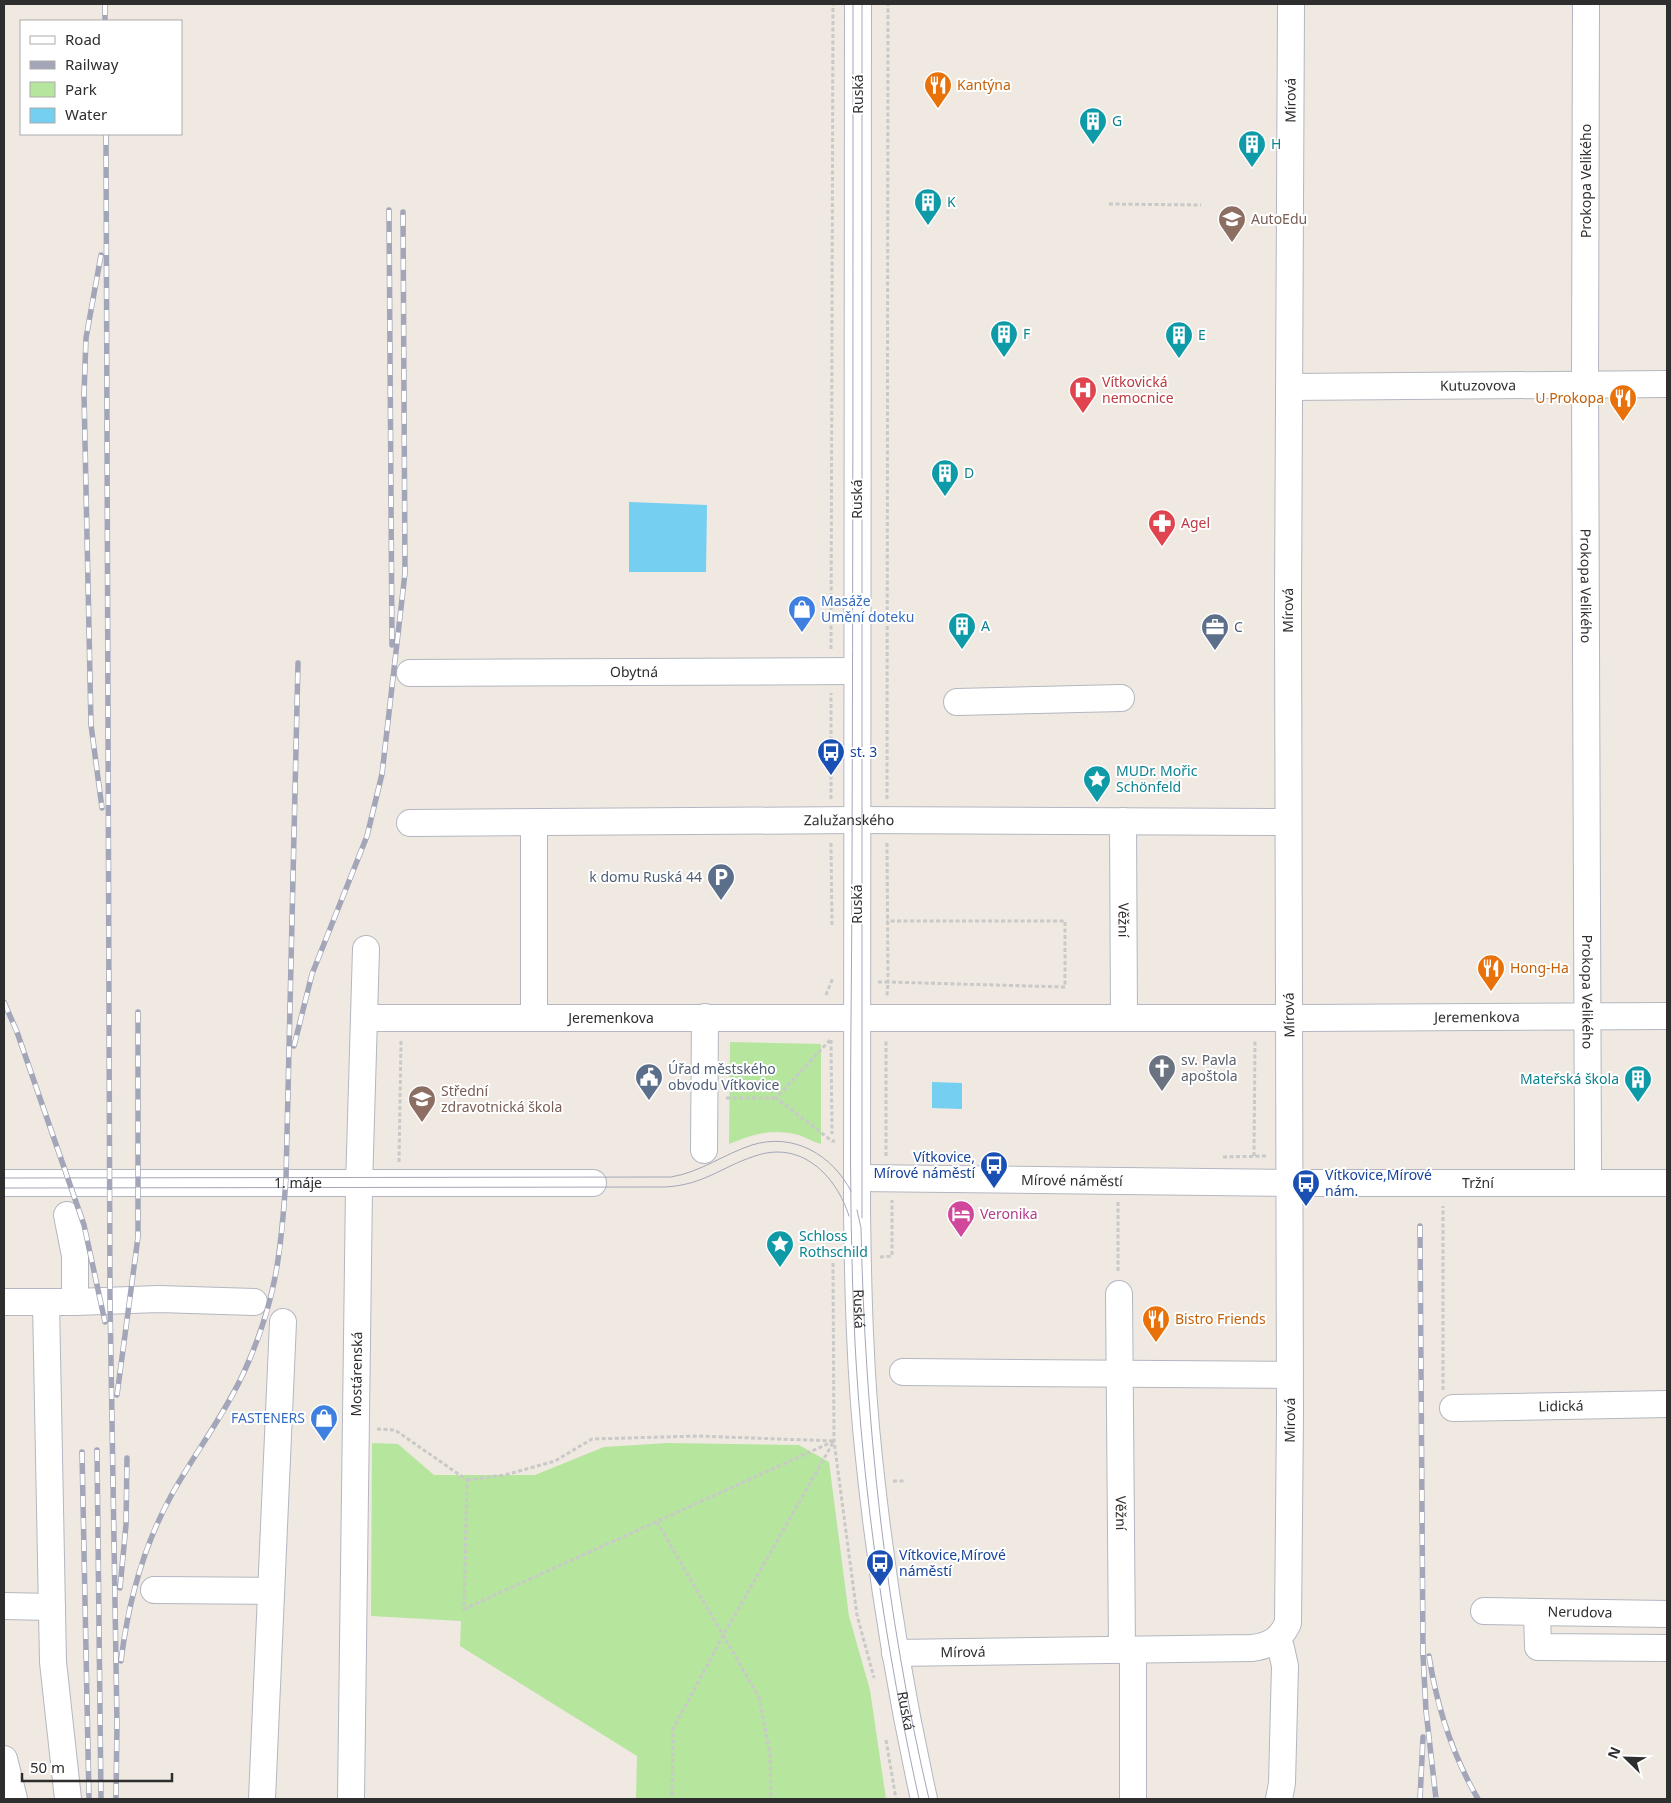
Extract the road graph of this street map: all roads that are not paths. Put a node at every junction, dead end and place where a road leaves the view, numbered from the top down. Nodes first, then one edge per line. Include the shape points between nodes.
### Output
1 (858, 4) edge
2 (1291, 4) edge
3 (1586, 4) edge
4 (1585, 384) junction
5 (1667, 384) edge
6 (1289, 387) junction
7 (857, 671) junction
8 (410, 673) dead end
9 (1121, 698) dead end
10 (956, 702) dead end
11 (857, 820) junction
12 (1122, 821) junction
13 (534, 822) junction
14 (1287, 822) junction
15 (410, 823) dead end
16 (366, 950) dead end
17 (1667, 1016) edge
18 (534, 1017) junction
19 (705, 1017) junction
20 (1586, 1017) junction
21 (365, 1018) junction
22 (856, 1018) junction
23 (1124, 1018) junction
24 (1288, 1018) junction
25 (704, 1150) dead end
26 (1588, 1168) dead end
27 (857, 1178) junction
28 (1288, 1182) junction
29 (4, 1183) edge
30 (360, 1183) junction
31 (593, 1183) dead end
32 (1667, 1183) edge
33 (67, 1215) dead end
34 (1118, 1294) road end
35 (4, 1302) edge
36 (46, 1302) junction
37 (75, 1302) junction
38 (254, 1302) dead end
39 (283, 1322) dead end
40 (903, 1372) dead end
41 (1119, 1375) junction
42 (1290, 1375) junction
43 (1667, 1404) edge
44 (1453, 1408) road end
45 (154, 1590) dead end
46 (271, 1591) junction
47 (4, 1606) edge
48 (52, 1607) junction
49 (1484, 1611) dead end
50 (1537, 1612) junction
51 (1667, 1614) edge
52 (1276, 1640) junction
53 (1667, 1648) edge
54 (1127, 1650) junction
55 (895, 1653) junction
56 (4, 1759) edge
57 (14, 1799) edge
58 (68, 1799) edge
59 (262, 1799) edge
60 (351, 1799) edge
61 (924, 1799) edge
62 (1133, 1799) edge
63 (1279, 1799) edge

1 - 7 street, Ruská
2 - 6 street, Mírová
3 - 4 street, Prokopa Velikého
4 - 5 street, Kutuzovova
4 - 6 street, Kutuzovova
4 - 20 street, Prokopa Velikého
6 - 14 street, Mírová
7 - 8 street, Obytná
7 - 11 street, Ruská
9 - 10 street
11 - 12 street, Zalužanského
11 - 13 street, Zalužanského
11 - 22 street, Ruská
12 - 14 street, Zalužanského
12 - 23 street, Věžní
13 - 15 street, Zalužanského
13 - 18 street
14 - 24 street, Mírová
16 - 21 street, Mostárenská
17 - 20 street, Jeremenkova
18 - 19 street, Jeremenkova
18 - 21 street, Jeremenkova
19 - 22 street, Jeremenkova via 828,1027
19 - 25 street
20 - 24 street, Jeremenkova
20 - 26 street, Prokopa Velikého
21 - 30 street, Mostárenská
22 - 23 street
22 - 27 street, Ruská
23 - 24 street
24 - 28 street, Mírová
27 - 28 street, Mírové náměstí
27 - 55 street, Ruská via 861,1350 869,1458
28 - 32 street, Tržní
28 - 42 street, Mírová
29 - 30 street, 1. máje
30 - 31 street, 1. máje
30 - 60 street, Mostárenská
33 - 37 street via 75,1256
34 - 41 street, Věžní
35 - 36 street
36 - 37 street
36 - 48 street
37 - 38 street via 159,1299
39 - 46 street
40 - 41 street
41 - 42 street
41 - 54 street, Věžní
42 - 52 street, Mírová via 1290,1614 1285,1630
43 - 44 street, Lidická
45 - 46 street
46 - 59 street
47 - 48 street
48 - 58 street via 53,1662
49 - 50 street
50 - 51 street, Nerudova
50 - 53 street, Nerudova via 1538,1647
52 - 54 street, Mírová via 1252,1648
52 - 63 street via 1285,1666
54 - 55 street, Mírová
54 - 62 street, Věžní
55 - 61 street, Ruská
56 - 57 street

